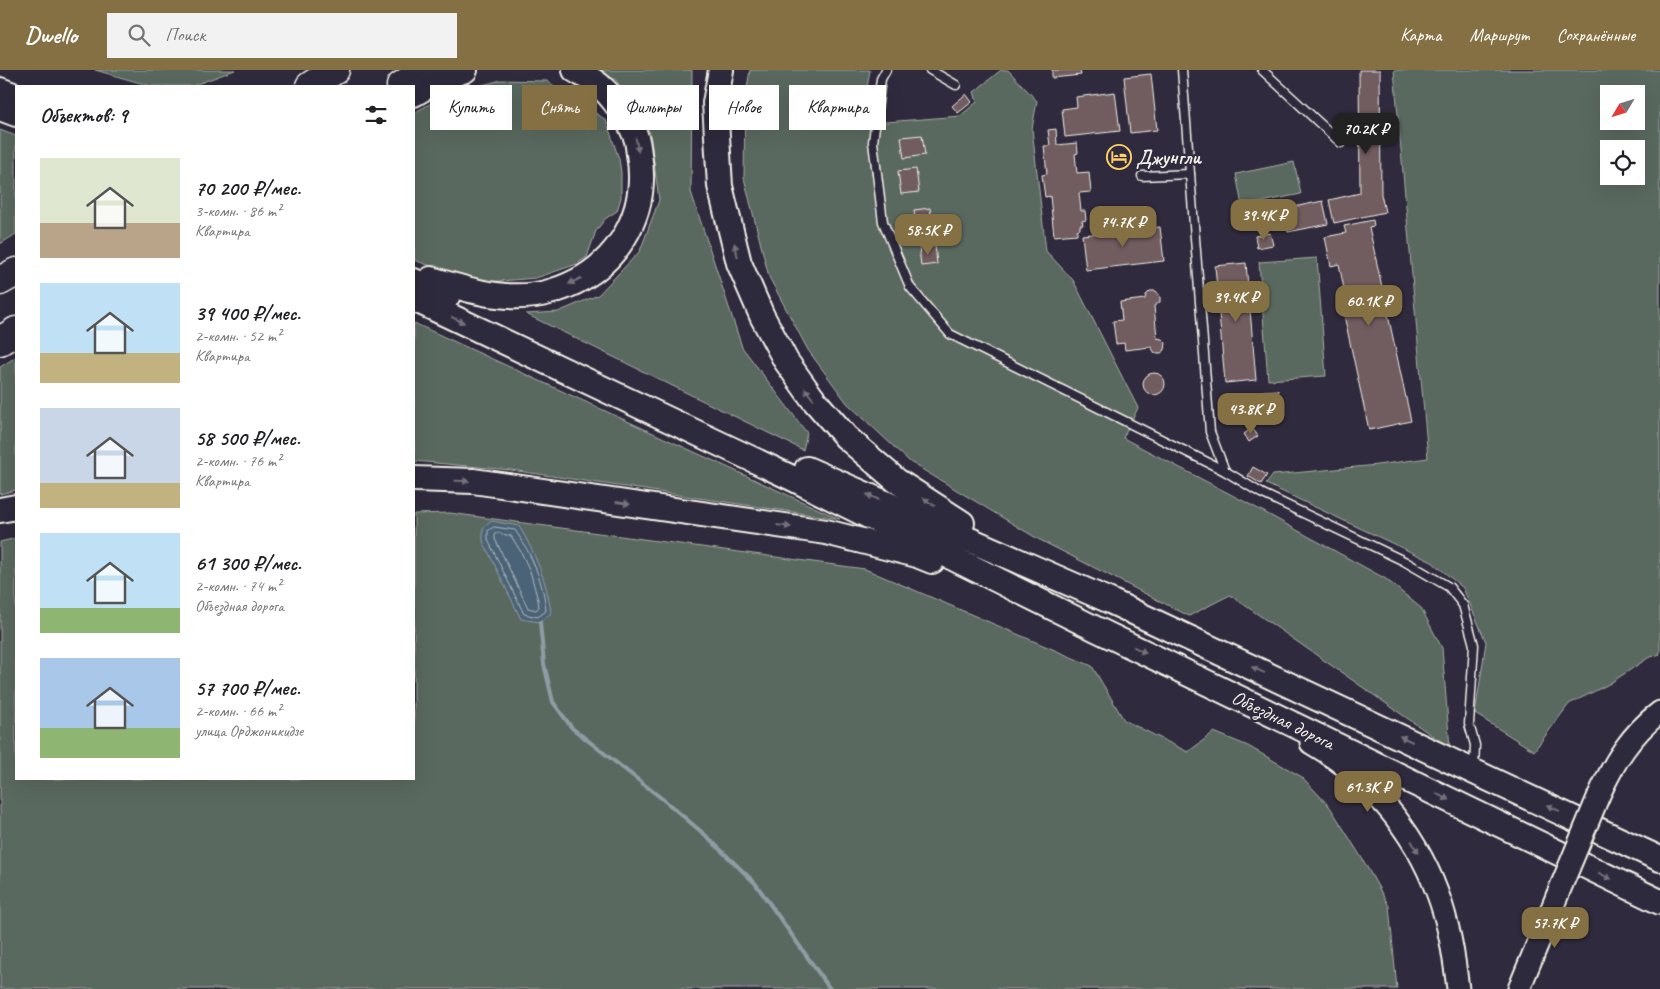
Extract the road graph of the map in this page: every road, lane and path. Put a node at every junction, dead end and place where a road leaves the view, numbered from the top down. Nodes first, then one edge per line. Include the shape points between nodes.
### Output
1 (335, 70) edge
2 (425, 70) edge
3 (465, 70) edge
4 (575, 70) edge
5 (721, 70) edge
6 (886, 70) edge
7 (930, 70) edge
8 (1182, 70) edge
9 (1262, 70) edge
10 (312, 85) edge
11 (402, 85) edge
12 (956, 86) dead end
13 (0, 90) edge
14 (415, 93) edge
15 (15, 96) edge
16 (0, 108) edge
17 (15, 114) edge
18 (1341, 143) dead end
19 (1190, 174) junction
20 (1142, 176) dead end
21 (15, 260) edge
22 (0, 268) edge
23 (15, 273) edge
24 (415, 274) edge
25 (0, 281) edge
26 (415, 281) edge
27 (415, 299) edge
28 (15, 332) edge
29 (0, 341) edge
30 (1225, 471) junction
31 (415, 479) edge
32 (15, 507) edge
33 (0, 510) edge
34 (1110, 601) junction
35 (1096, 629) junction
36 (1216, 687) junction
37 (1660, 712) edge
38 (1474, 771) junction
39 (1660, 859) edge
40 (1660, 902) edge
41 (1458, 989) edge
42 (1519, 989) edge

1 - 10 highway
2 - 11 highway
3 - 14 main road
4 -> 24 main road via 600,86 636,135 642,172 638,207 626,237 606,260 580,280 552,291 520,297 481,294
34 -> 5 main road via 953,519 897,481 846,437 813,399 786,361 739,263 720,186 715,104
6 - 30 lane via 880,80 873,142 882,222 910,287 950,334
7 - 12 lane
8 - 19 lane
9 - 18 lane
13 - 15 main road
16 - 17 main road
19 - 20 lane
19 - 30 lane via 1210,432
21 - 22 main road
23 - 25 highway
34 -> 26 main road via 800,466
27 -> 35 main road via 794,479
28 - 29 highway
30 - 38 lane via 1260,493 1404,561 1449,587 1463,605 1474,645 1469,724 1475,745
31 -> 35 main road via 473,481 826,532 917,555
32 - 33 main road
38 -> 34 main road, Объездная дорога
35 -> 36 main road, Объездная дорога
36 -> 40 main road, Объездная дорога
36 -> 41 main road via 1330,754 1362,780 1388,808 1416,848 1438,892 1452,943
37 - 42 main road, bridge via 1629,740 1610,770
39 -> 38 main road, Объездная дорога

